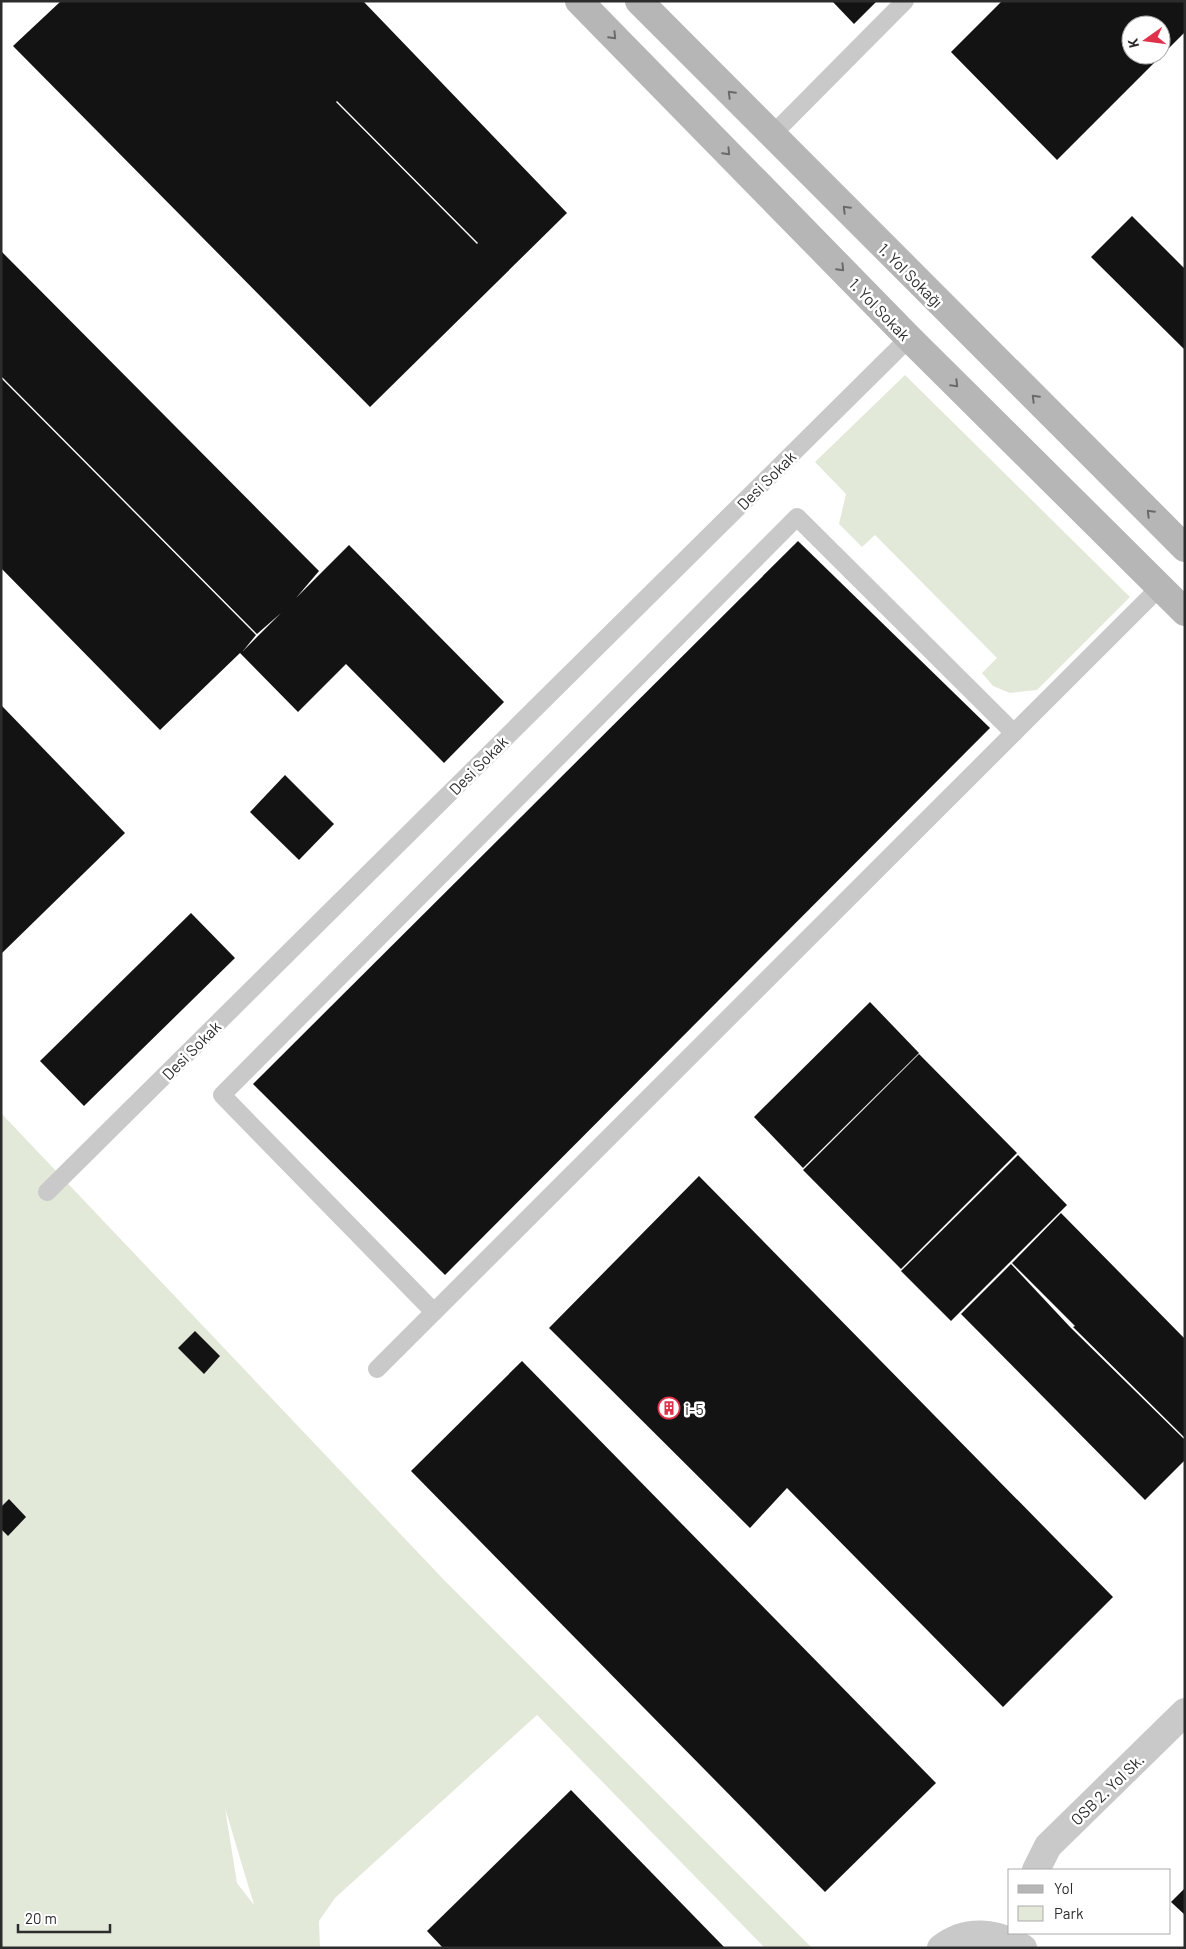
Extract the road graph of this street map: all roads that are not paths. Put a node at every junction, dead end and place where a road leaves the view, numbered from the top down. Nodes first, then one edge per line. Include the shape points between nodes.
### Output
1 (579, 1) edge
2 (639, 1) edge
3 (905, 1) edge
4 (772, 134) junction
5 (909, 338) junction
6 (1185, 548) edge
7 (1160, 587) junction
8 (1185, 612) edge
9 (1014, 733) junction
10 (47, 1192) dead end
11 (434, 1312) junction
12 (377, 1369) dead end
13 (1185, 1712) edge
14 (1036, 1869) edge
15 (1012, 1936) edge
16 (941, 1948) edge

1 -> 5 street, 1. Yol Sokak
4 -> 2 street, 1. Yol Sokağı
3 - 4 lane
6 -> 4 street, 1. Yol Sokağı
5 -> 7 street, 1. Yol Sokak
5 - 10 lane, Desi Sokak
7 - 8 street, 1. Yol Sokak
7 - 9 lane
9 - 11 lane
9 - 11 lane via 797,517 222,1095
11 - 12 lane
13 - 14 street, OSB 2. Yol Sk. via 1048,1846
15 - 16 street via 982,1933 961,1936

